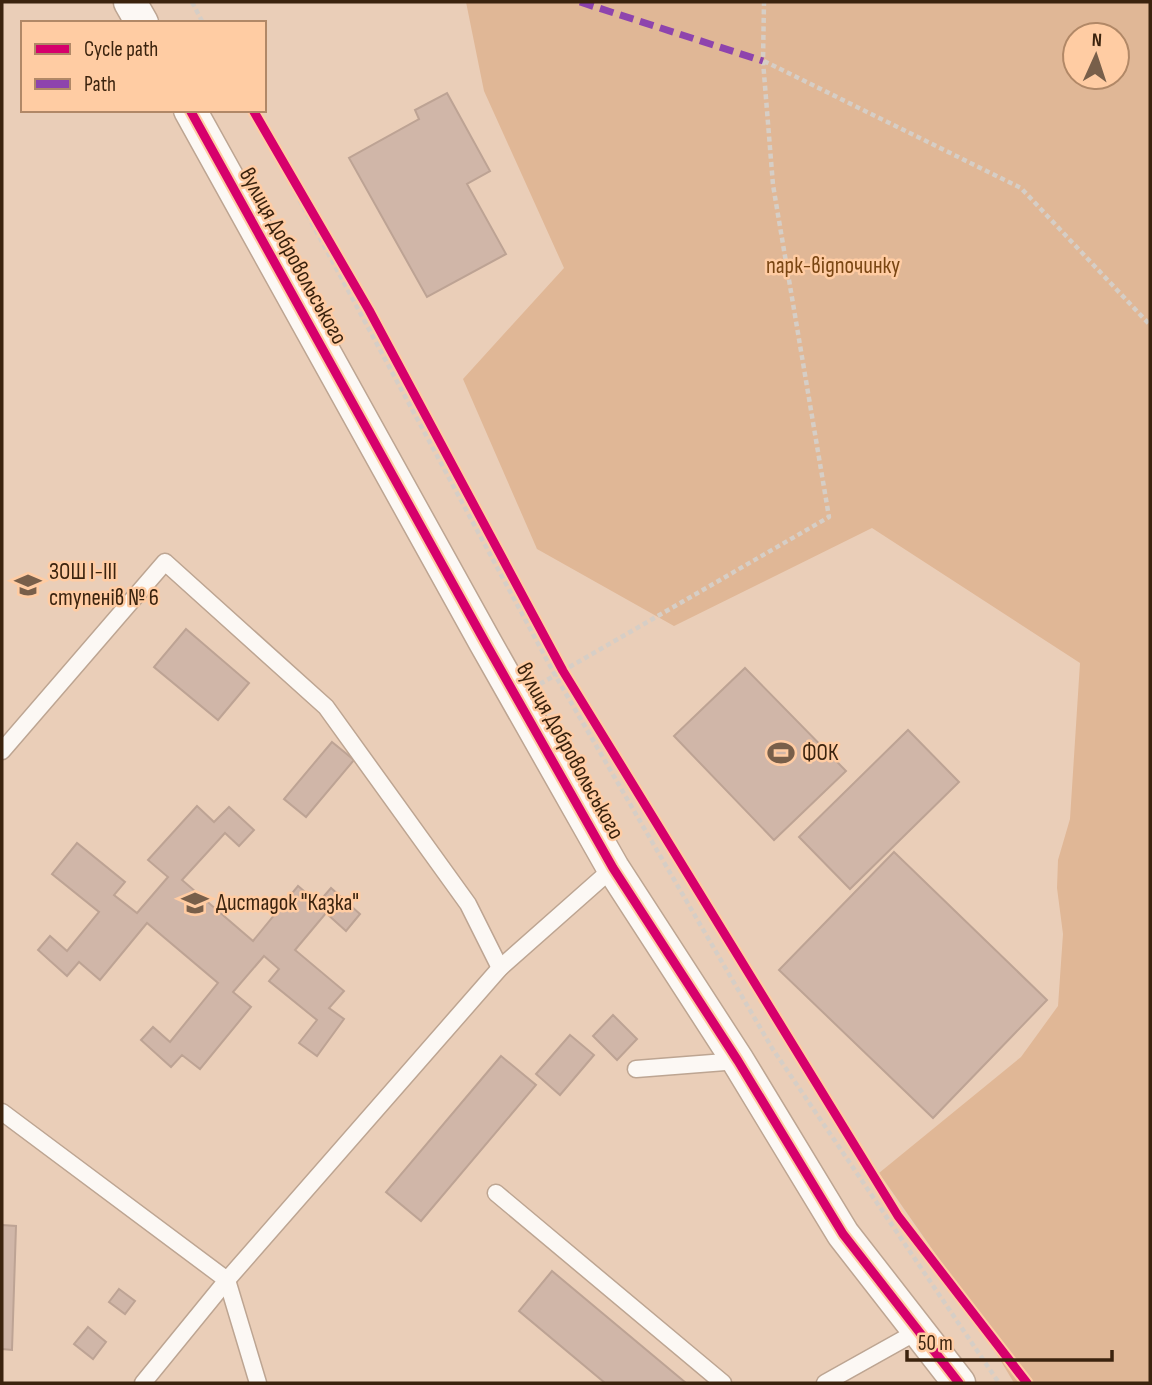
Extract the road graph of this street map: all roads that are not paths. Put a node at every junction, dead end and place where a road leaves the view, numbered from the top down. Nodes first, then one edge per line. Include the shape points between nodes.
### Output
1 (130, 2) edge
2 (141, 21) edge
3 (191, 112) edge
4 (2, 751) edge
5 (613, 868) junction
6 (500, 968) junction
7 (738, 1061) junction
8 (636, 1069) dead end
9 (2, 1112) edge
10 (496, 1193) dead end
11 (227, 1280) junction
12 (918, 1331) junction
13 (143, 1383) edge
14 (258, 1383) edge
15 (723, 1383) edge
16 (825, 1383) edge
17 (959, 1383) edge

1 - 2 street
3 - 5 street, вулиця Добровольського
4 - 6 lane via 165,562 326,707 468,904
5 - 6 lane
5 - 7 street, вулиця Добровольського
6 - 11 lane
7 - 8 lane
7 - 12 street, вулиця Добровольського via 843,1234
9 - 11 lane
10 - 15 lane
11 - 13 lane
11 - 14 lane
12 - 16 lane
12 - 17 street, вулиця Добровольського

